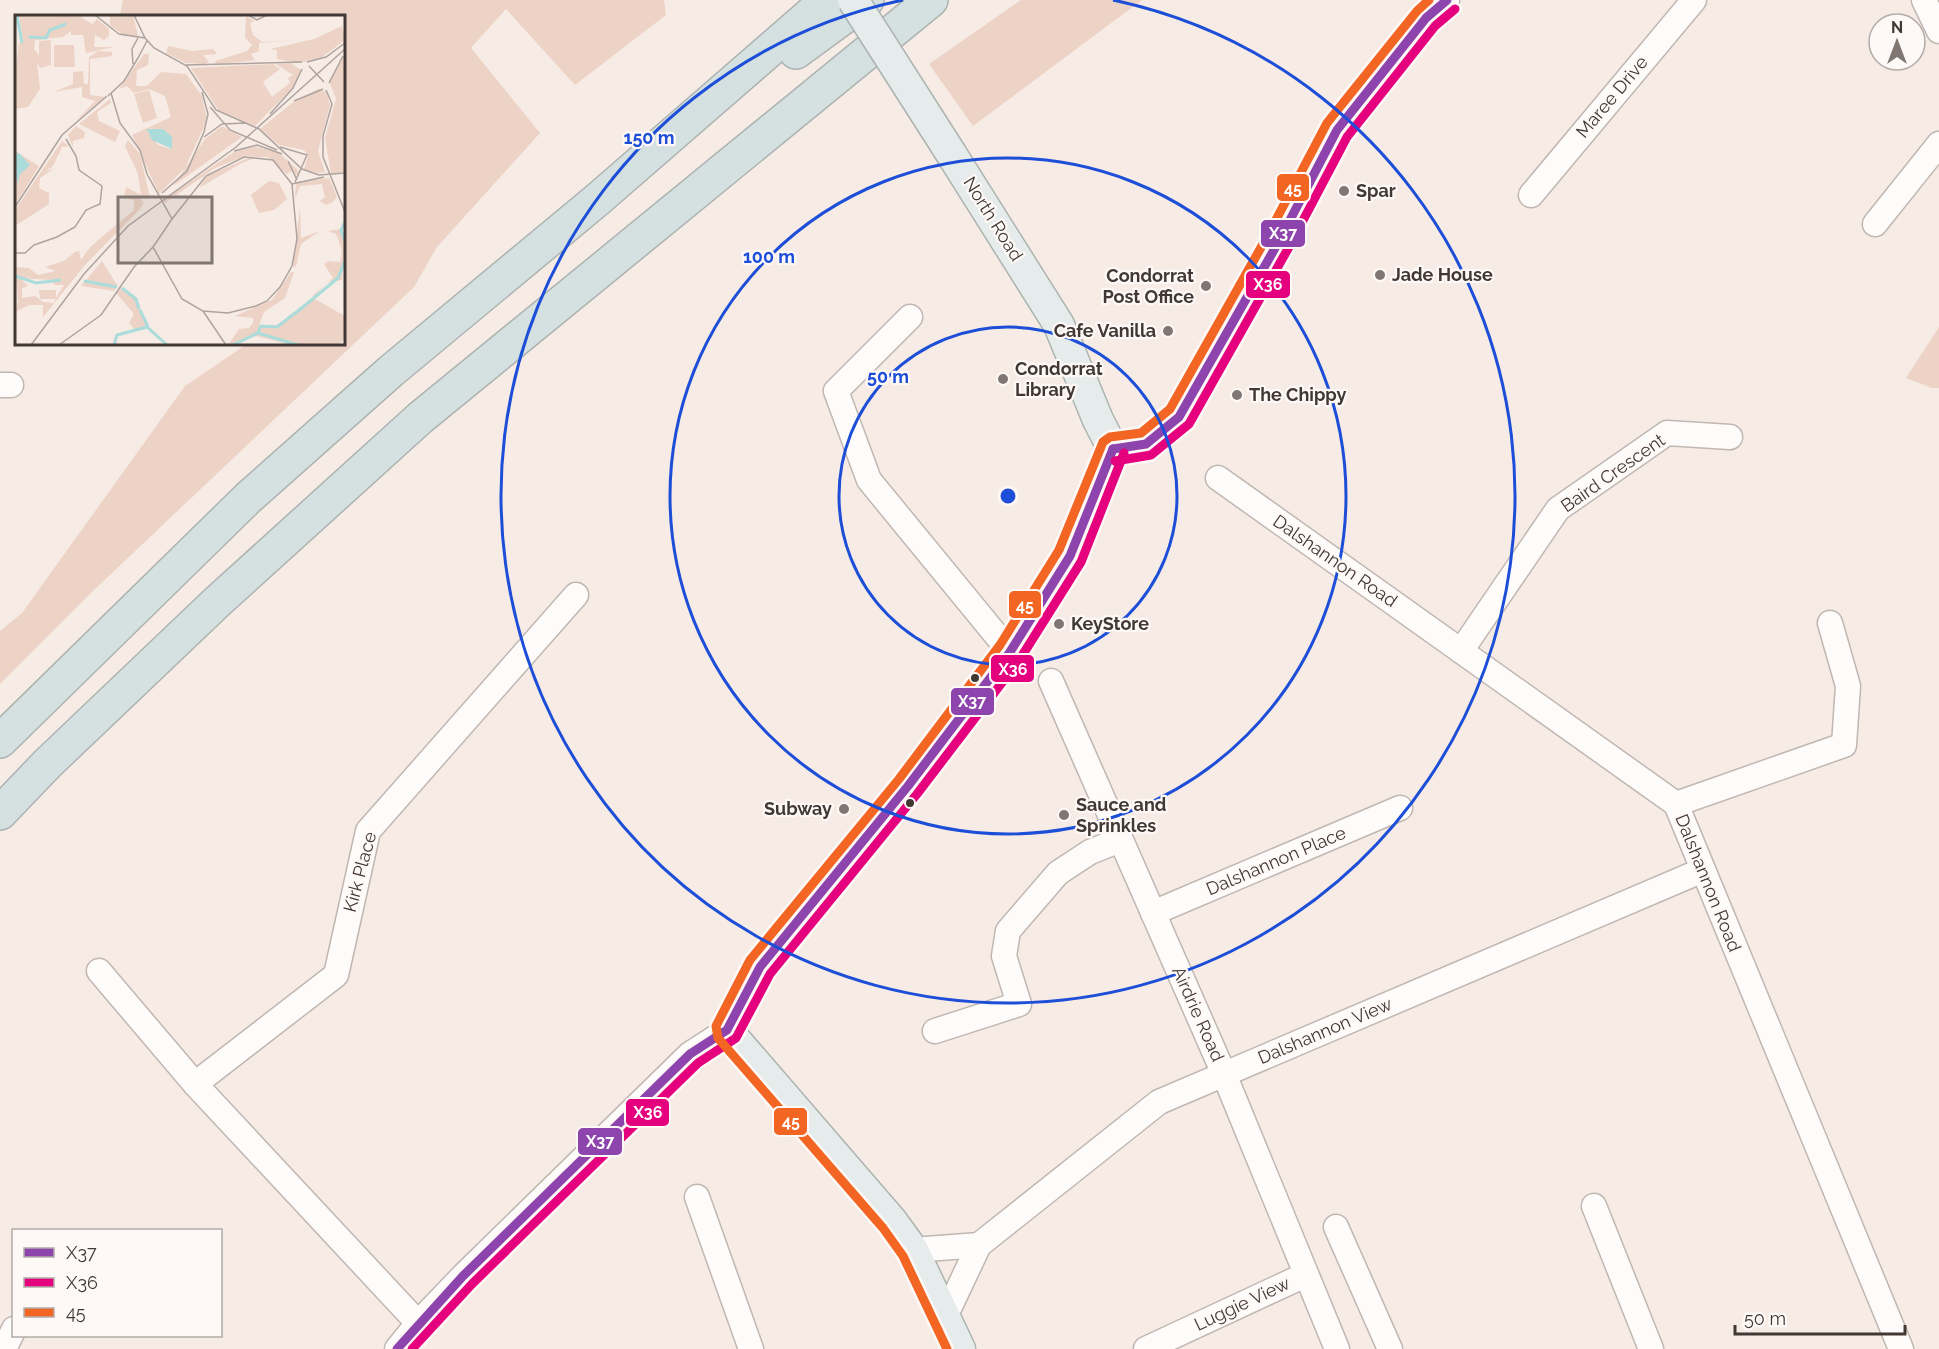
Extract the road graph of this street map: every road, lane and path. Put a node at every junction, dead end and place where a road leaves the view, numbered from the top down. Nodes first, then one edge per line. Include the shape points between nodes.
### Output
1 (827, 0) edge
2 (853, 0) edge
3 (867, 0) edge
4 (931, 0) edge
5 (1447, 0) edge
6 (1694, 0) edge
7 (1924, 0) edge
8 (1939, 31) edge
9 (1939, 144) edge
10 (1531, 195) dead end
11 (597, 200) junction
12 (1875, 224) dead end
13 (910, 317) dead end
14 (1730, 437) dead end
15 (1113, 449) junction
16 (1218, 478) dead end
17 (576, 595) dead end
18 (1830, 623) dead end
19 (1461, 651) junction
20 (1010, 652) junction
21 (1051, 681) dead end
22 (0, 741) edge
23 (1676, 804) junction
24 (1400, 808) dead end
25 (0, 813) edge
26 (1120, 840) junction
27 (1702, 870) junction
28 (1153, 913) junction
29 (99, 971) dead end
30 (727, 1030) junction
31 (935, 1032) dead end
32 (1224, 1074) junction
33 (195, 1084) junction
34 (697, 1197) dead end
35 (1594, 1206) dead end
36 (1336, 1227) dead end
37 (979, 1245) junction
38 (913, 1250) junction
39 (1305, 1275) junction
40 (945, 1317) junction
41 (418, 1323) junction
42 (12, 1333) edge
43 (4, 1349) edge
44 (397, 1349) edge
45 (751, 1349) edge
46 (960, 1349) edge
47 (1146, 1349) edge
48 (1337, 1349) edge
49 (1390, 1349) edge
50 (1651, 1349) edge
51 (1901, 1349) edge

1 - 11 highway
2 - 15 main road, North Road, bridge via 1059,325
3 - 11 highway
4 - 25 highway via 420,418 217,602
5 - 15 street via 1426,18 1337,130 1179,417 1146,444
6 - 10 street, Maree Drive
7 - 8 street
9 - 12 street
11 - 22 highway via 391,371 248,498
13 - 20 street via 836,391 869,480
14 - 19 street, Baird Crescent via 1667,433 1558,509
15 - 20 main road via 1070,556
16 - 19 street, Dalshannon Road
17 - 33 street, Kirk Place via 368,831 336,975
18 - 23 street via 1848,686 1844,745
19 - 23 street, Dalshannon Road
20 - 30 main road via 908,786 760,967
21 - 26 street, Airdrie Road
23 - 27 street, Dalshannon Road
24 - 28 street, Dalshannon Place
26 - 28 street, Airdrie Road
26 - 31 street via 1090,852 1058,873 1008,931 1005,956 1020,1004
27 - 32 street, Dalshannon View
27 - 51 street, Dalshannon Road
28 - 32 street, Airdrie Road
29 - 33 street
30 - 38 main road
30 - 41 street via 690,1054
32 - 37 street, Dalshannon View via 1159,1102
32 - 39 street, Airdrie Road
33 - 41 street
34 - 45 street
35 - 50 street
36 - 49 street
37 - 38 street
37 - 40 street, Dalshannon View
38 - 40 main road
39 - 47 street, Luggie View
39 - 48 street, Airdrie Road
40 - 46 main road
41 - 44 street
42 - 43 street

